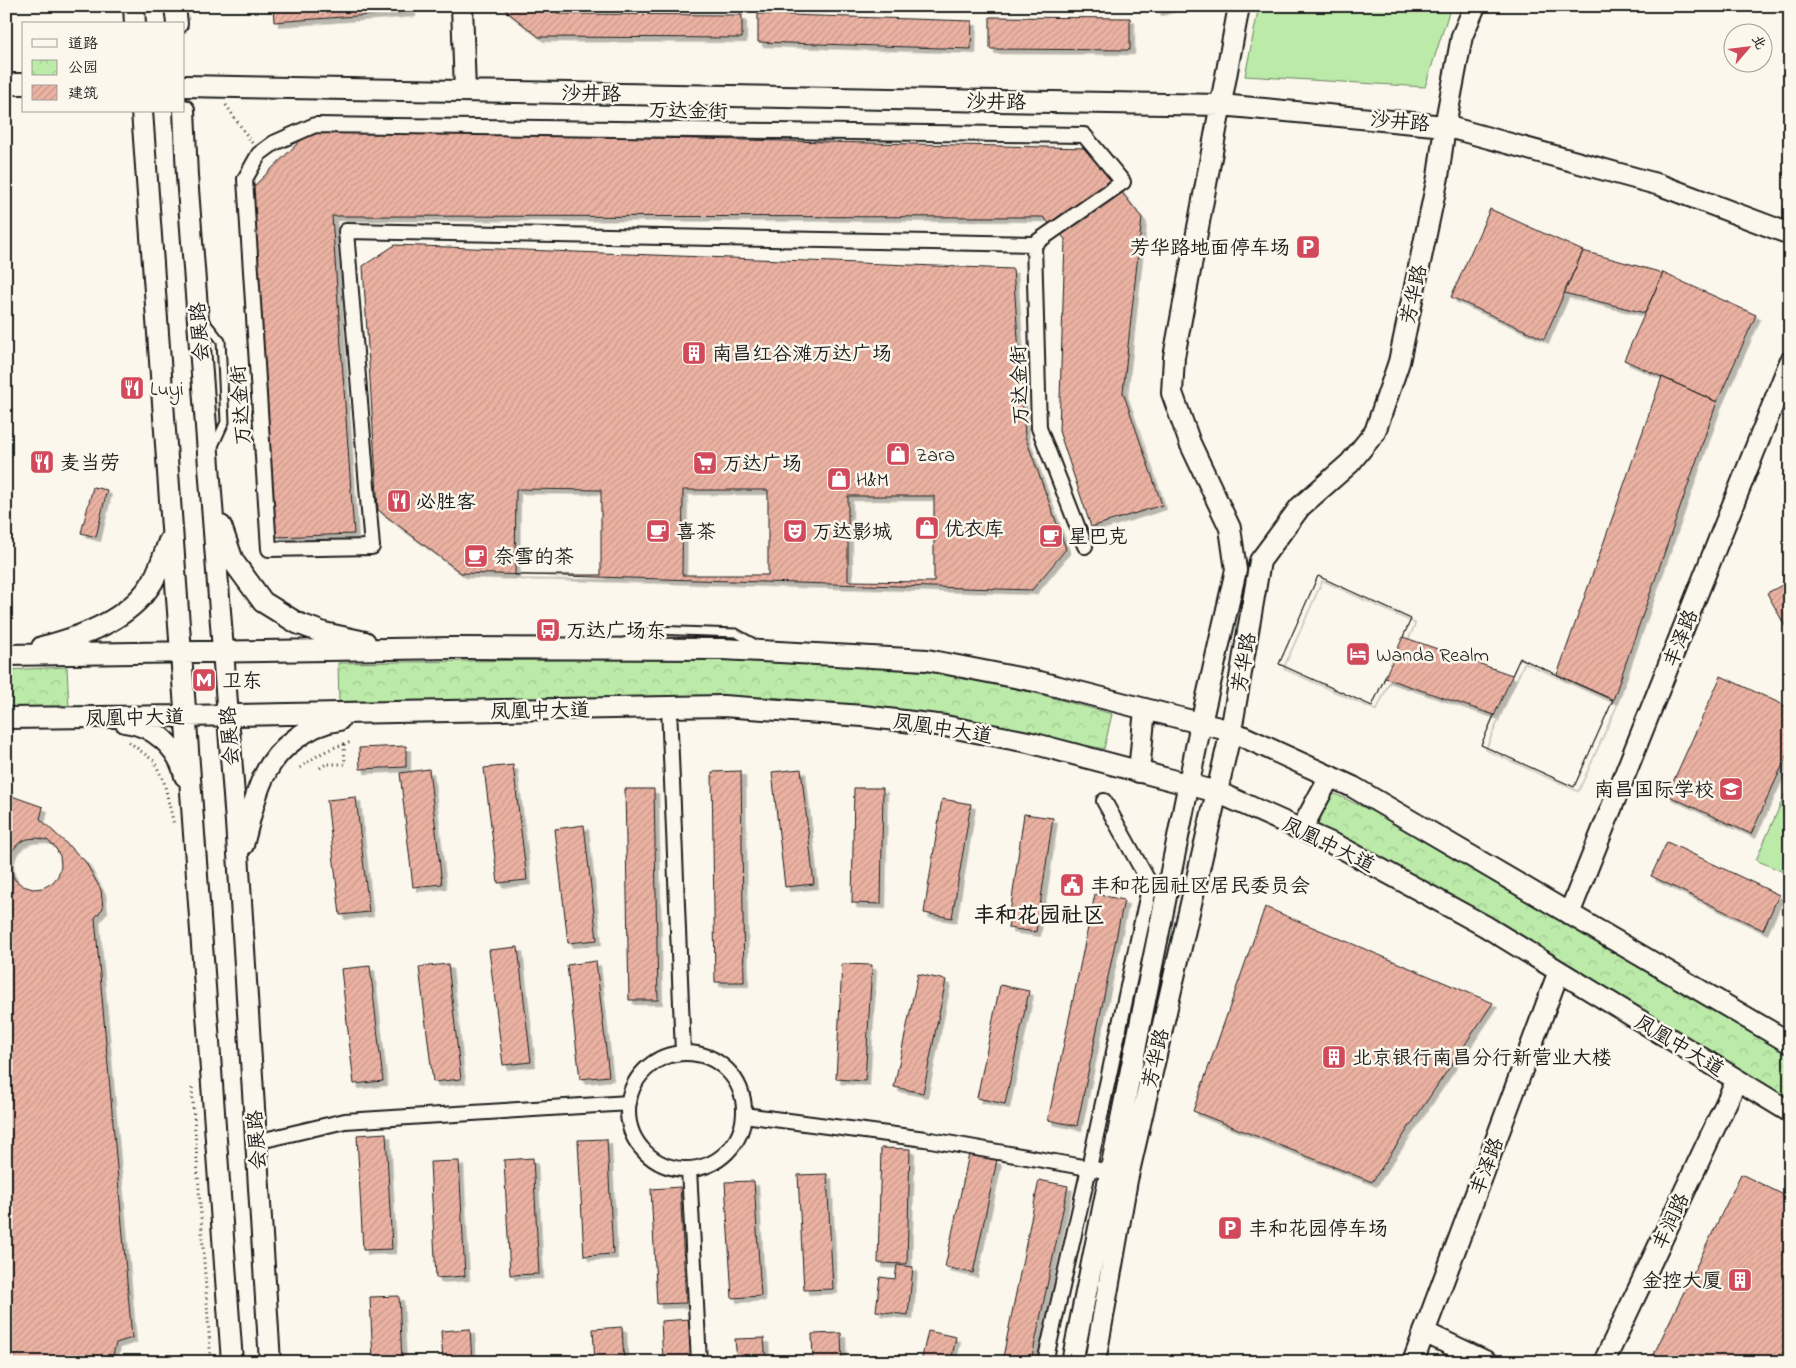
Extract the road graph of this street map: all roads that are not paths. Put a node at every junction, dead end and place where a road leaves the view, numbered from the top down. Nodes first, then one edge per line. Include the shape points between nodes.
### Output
1 (134, 6) edge
2 (175, 6) edge
3 (462, 6) edge
4 (1239, 6) edge
5 (1476, 6) edge
6 (135, 22) edge
7 (177, 22) edge
8 (6, 84) edge
9 (22, 84) edge
10 (185, 86) edge
11 (465, 91) junction
12 (1221, 105) junction
13 (142, 112) edge
14 (184, 112) edge
15 (1445, 126) junction
16 (1790, 234) edge
17 (1034, 244) junction
18 (1790, 362) edge
19 (211, 490) junction
20 (172, 530) junction
21 (1085, 546) dead end
22 (397, 649) junction
23 (223, 652) junction
24 (181, 653) junction
25 (9, 655) edge
26 (669, 707) junction
27 (1145, 709) junction
28 (440, 712) junction
29 (185, 716) junction
30 (228, 716) junction
31 (81, 717) junction
32 (6, 718) edge
33 (1201, 723) junction
34 (1231, 731) junction
35 (1139, 772) junction
36 (1330, 776) junction
37 (1188, 785) junction
38 (1217, 792) junction
39 (1104, 801) dead end
40 (193, 820) junction
41 (1301, 830) junction
42 (238, 862) junction
43 (1569, 914) junction
44 (1559, 971) junction
45 (1790, 1043) edge
46 (683, 1053) junction
47 (1737, 1080) junction
48 (628, 1103) junction
49 (1790, 1112) edge
50 (744, 1115) junction
51 (256, 1142) junction
52 (1089, 1168) junction
53 (689, 1170) junction
54 (1111, 1172) junction
55 (1424, 1332) junction
56 (270, 1361) edge
57 (232, 1362) edge
58 (699, 1362) edge
59 (1045, 1362) edge
60 (1072, 1362) edge
61 (1095, 1362) edge
62 (1413, 1362) edge
63 (1487, 1362) edge
64 (1604, 1362) edge

1 - 6 main road
2 - 7 main road
3 - 11 main road
4 - 12 main road, 芳华路
5 - 15 main road, 芳华路 via 1462,36
8 - 9 main road
10 - 11 main road, 沙井路
11 - 12 main road, 沙井路
12 - 15 main road, 沙井路
12 - 33 main road, 芳华路 via 1174,357 1172,393 1190,443 1230,528 1236,570
13 - 20 main road, 会展路
14 - 19 main road, 会展路
15 - 16 main road, 沙井路 via 1660,185
15 - 34 main road, 芳华路 via 1438,177 1399,362 1375,432 1350,463 1300,507 1260,561
17 - 17 street, 万达金街 via 1122,182 1084,135 315,125 274,143 259,154 245,179 269,549 372,548 346,231
17 - 21 street, 万达金街 via 1038,428
18 - 43 main road, 丰泽路
19 - 22 main road via 233,561 263,602 297,623
19 - 23 main road, 会展路
20 - 24 main road, 会展路
20 - 25 main road via 152,583 111,621 83,635
22 - 23 main road
22 - 27 main road via 722,649 928,660 1040,682
23 - 24 main road
23 - 30 main road, 会展路
24 - 25 main road
24 - 29 main road, 会展路
26 - 28 main road, 凤凰中大道
26 - 35 main road, 凤凰中大道 via 723,706 864,716 945,726 1028,742
26 - 46 street
27 - 33 main road
27 - 35 main road
28 - 30 main road, 凤凰中大道
28 - 42 main road via 329,722 306,730 280,750 266,769
29 - 30 main road, 凤凰中大道
29 - 31 main road, 凤凰中大道
29 - 40 main road, 会展路
30 - 42 main road, 会展路
31 - 32 main road, 凤凰中大道
31 - 40 main road via 130,722 168,743 184,771
33 - 34 main road
33 - 37 main road, 芳华路
34 - 36 main road
34 - 38 main road, 芳华路
35 - 37 main road, 凤凰中大道
36 - 41 main road
36 - 43 main road
37 - 38 main road, 凤凰中大道
37 - 54 main road, 芳华路
38 - 41 main road, 凤凰中大道
38 - 61 main road, 芳华路 via 1127,1180
39 - 52 street via 1150,884
40 - 57 main road, 会展路
41 - 44 main road, 凤凰中大道 via 1342,848
42 - 51 main road, 会展路
43 - 45 main road
44 - 47 main road, 凤凰中大道
44 - 55 main road, 丰泽路
46 - 48 street via 653,1063 641,1074
46 - 50 street via 702,1055 720,1064 734,1078 742,1095
47 - 49 main road, 凤凰中大道
47 - 64 main road, 丰润路
48 - 51 street via 345,1121
48 - 53 street via 629,1124 637,1142 651,1157 669,1167
50 - 52 street via 925,1139
50 - 53 street via 741,1132 733,1146 720,1158
51 - 56 main road, 会展路
52 - 54 street
52 - 59 street
53 - 58 street
54 - 60 main road, 芳华路
55 - 62 main road, 丰泽路
55 - 63 main road

